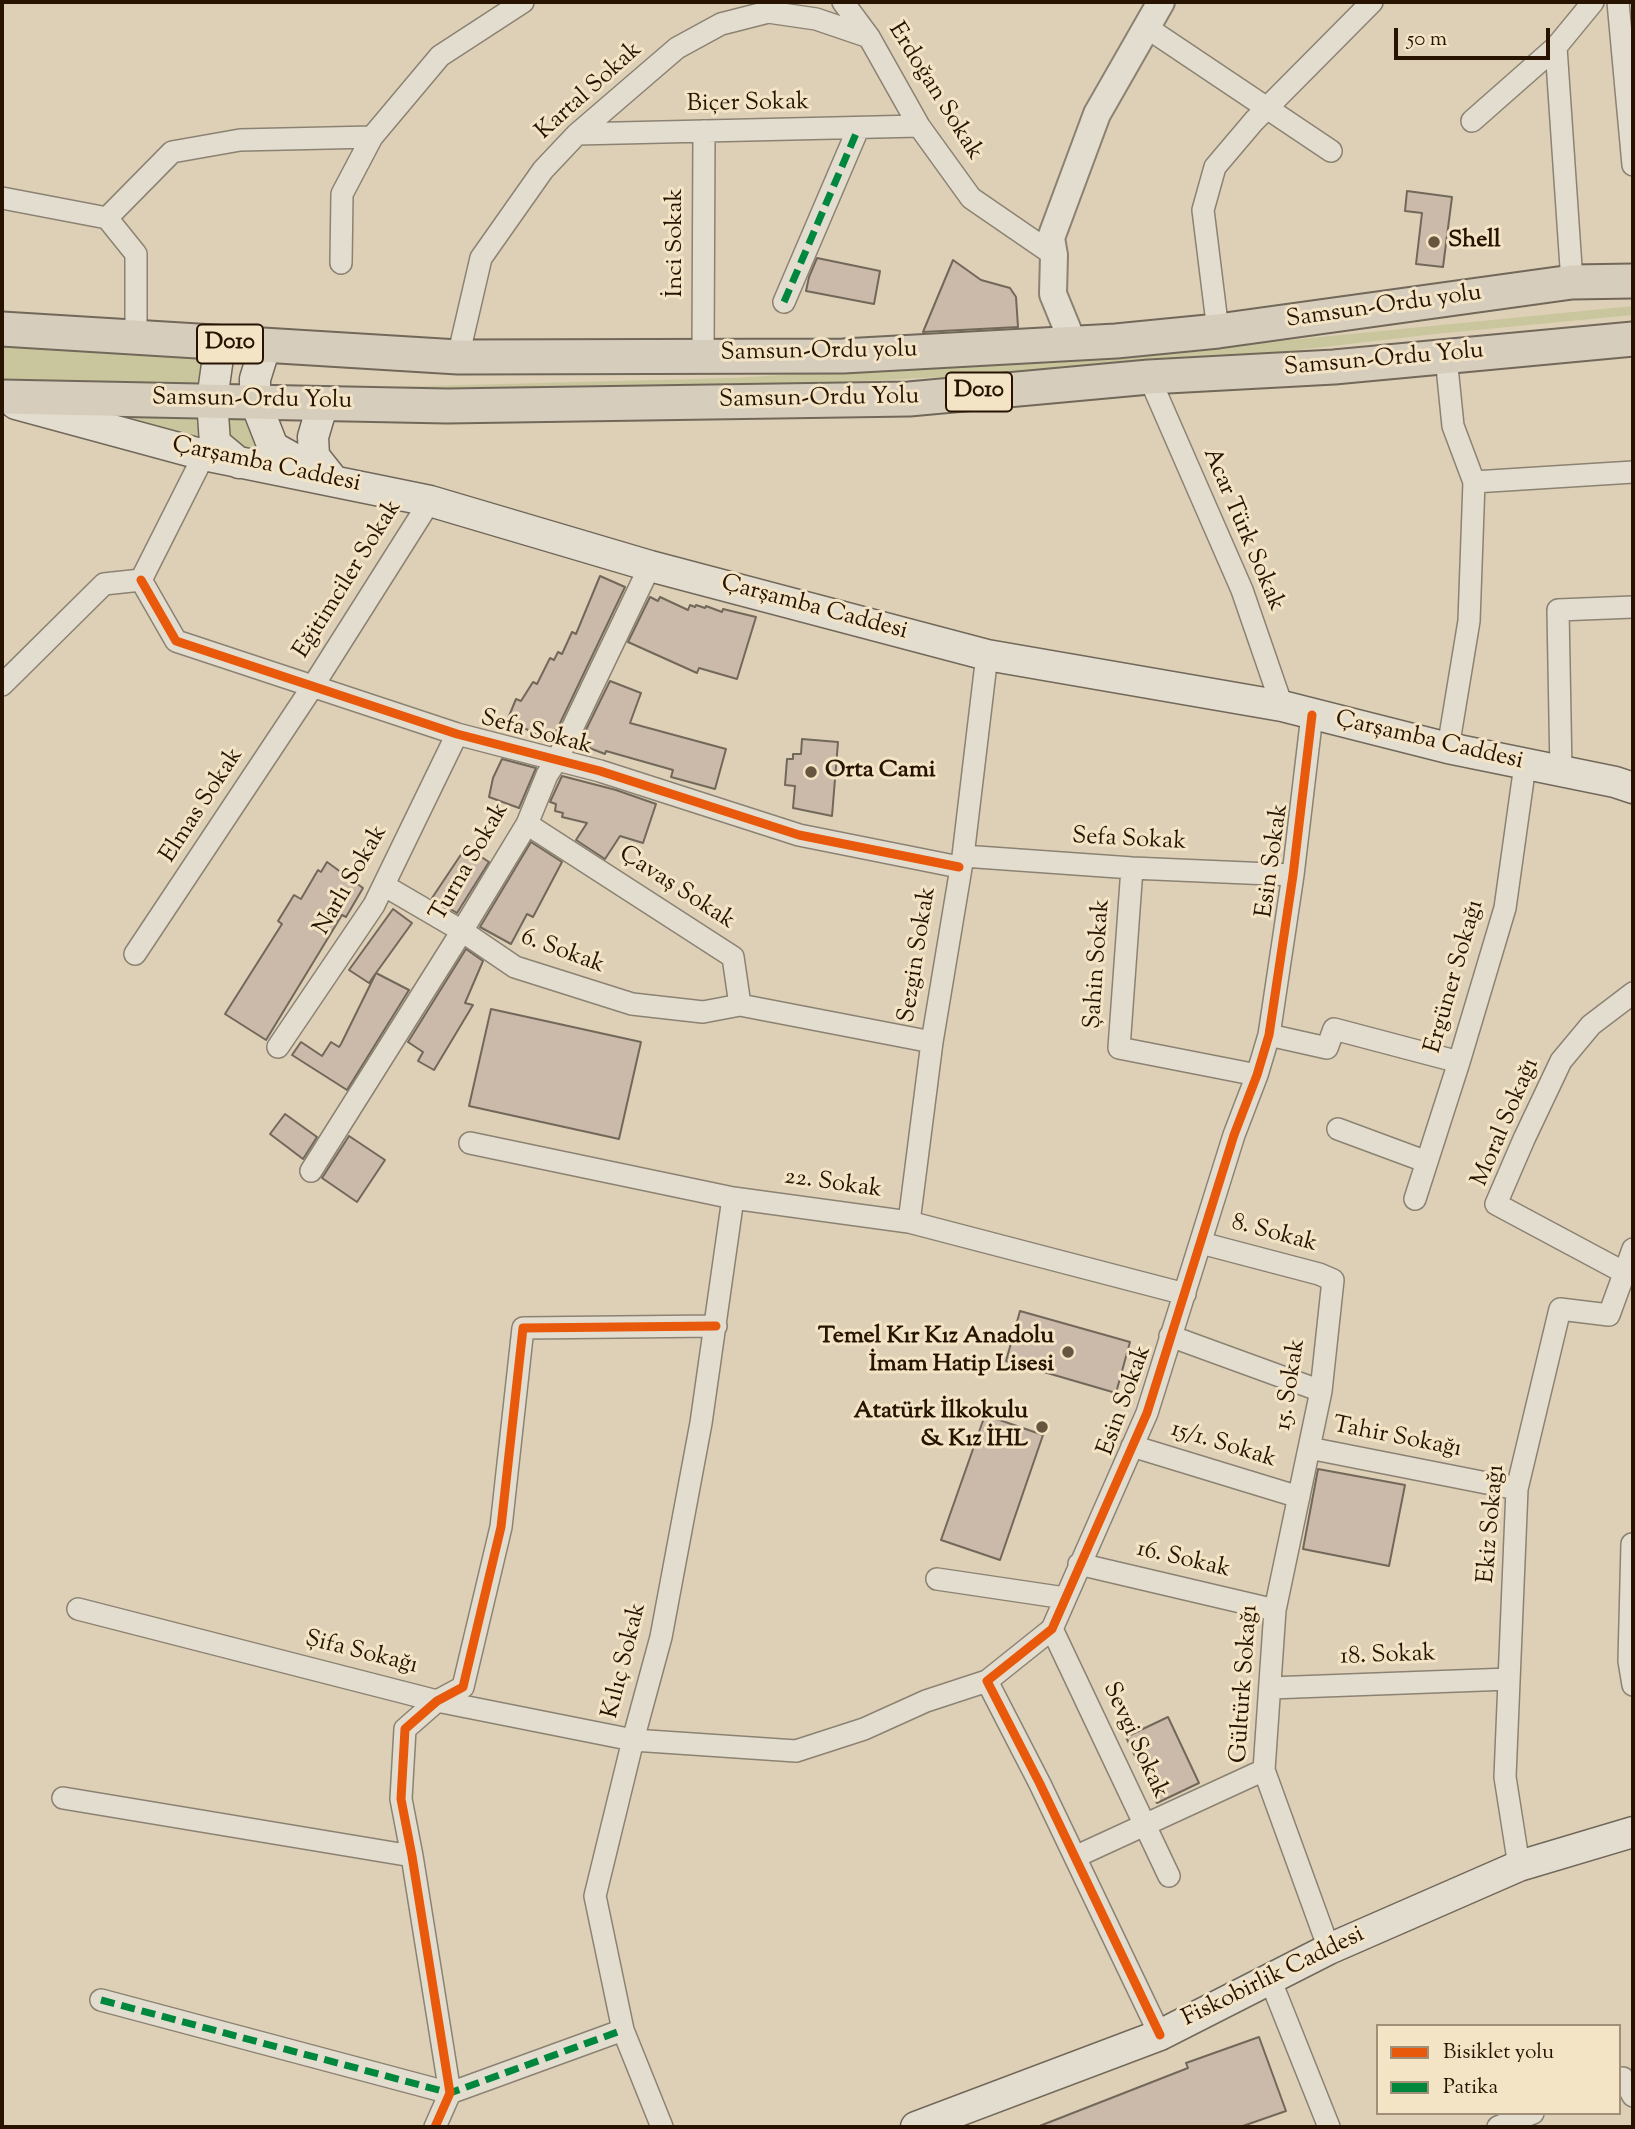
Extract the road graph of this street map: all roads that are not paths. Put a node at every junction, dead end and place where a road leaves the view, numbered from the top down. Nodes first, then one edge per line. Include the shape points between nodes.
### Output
1 (523, 2) edge
2 (843, 2) edge
3 (1161, 2) edge
4 (1372, 2) edge
5 (1592, 2) edge
6 (1618, 2) edge
7 (1146, 27) junction
8 (869, 37) junction
9 (1556, 47) junction
10 (1267, 108) junction
11 (1472, 121) dead end
12 (919, 126) junction
13 (858, 129) junction
14 (704, 131) junction
15 (577, 134) junction
16 (372, 137) junction
17 (1331, 151) dead end
18 (1633, 164) edge
19 (2, 198) edge
20 (107, 218) junction
21 (1054, 255) junction
22 (341, 262) dead end
23 (1633, 281) edge
24 (1572, 282) junction
25 (784, 302) dead end
26 (2, 329) edge
27 (1218, 331) junction
28 (136, 335) junction
29 (1633, 339) edge
30 (220, 343) junction
31 (1073, 343) junction
32 (265, 346) junction
33 (703, 355) junction
34 (458, 357) junction
35 (1446, 357) junction
36 (1149, 377) junction
37 (2, 398) edge
38 (212, 400) junction
39 (255, 401) junction
40 (323, 403) junction
41 (204, 455) junction
42 (239, 463) junction
43 (1633, 472) edge
44 (1474, 482) junction
45 (335, 483) junction
46 (430, 501) junction
47 (650, 566) junction
48 (141, 580) junction
49 (1633, 607) edge
50 (987, 655) junction
51 (2, 685) edge
52 (313, 686) junction
53 (1282, 706) junction
54 (1312, 715) junction
55 (457, 734) junction
56 (1448, 748) junction
57 (558, 758) junction
58 (1525, 765) junction
59 (1562, 772) junction
60 (1633, 788) edge
61 (527, 824) junction
62 (961, 862) junction
63 (1132, 868) junction
64 (1293, 875) junction
65 (385, 886) junction
66 (462, 931) junction
67 (135, 954) dead end
68 (1633, 993) edge
69 (740, 1005) junction
70 (1269, 1035) junction
71 (932, 1042) junction
72 (278, 1047) dead end
73 (1460, 1062) junction
74 (1257, 1075) junction
75 (1338, 1129) dead end
76 (470, 1143) dead end
77 (1427, 1162) junction
78 (311, 1171) dead end
79 (733, 1198) junction
80 (1415, 1199) dead end
81 (909, 1222) junction
82 (1200, 1243) junction
83 (1633, 1249) edge
84 (1629, 1274) edge
85 (1333, 1280) joint
86 (1185, 1294) junction
87 (716, 1326) junction
88 (1170, 1336) junction
89 (1321, 1391) junction
90 (1132, 1446) junction
91 (1309, 1448) junction
92 (1517, 1489) junction
93 (1299, 1497) junction
94 (1632, 1544) edge
95 (1079, 1564) junction
96 (937, 1579) dead end
97 (1065, 1598) junction
98 (78, 1609) dead end
99 (1275, 1610) junction
100 (1052, 1629) junction
101 (1509, 1679) junction
102 (987, 1681) junction
103 (1633, 1685) edge
104 (1270, 1688) junction
105 (437, 1701) junction
106 (633, 1740) junction
107 (1264, 1770) junction
108 (63, 1798) dead end
109 (1144, 1824) junction
110 (1633, 1832) edge
111 (412, 1856) junction
112 (1075, 1857) junction
113 (1519, 1866) junction
114 (1169, 1876) dead end
115 (1329, 1949) junction
116 (1270, 1979) junction
117 (102, 2000) dead end
118 (623, 2030) junction
119 (1160, 2035) junction
120 (450, 2093) junction
121 (1528, 2115) edge
122 (435, 2127) edge
123 (662, 2127) edge
124 (916, 2127) edge
125 (1329, 2127) edge
126 (1497, 2127) edge

1 - 16 street via 440,56
2 - 8 street, Erdoğan Sokak
3 - 7 street
4 - 10 street
5 - 9 street
6 - 18 street
7 - 10 street
7 - 21 street via 1097,114 1051,238
8 - 12 street, Erdoğan Sokak
8 - 15 street, Kartal Sokak via 816,19 768,12 721,24 677,48
9 - 11 street
9 - 24 street
10 - 17 street
10 - 27 street via 1215,167 1203,210
12 - 13 street, Biçer Sokak
12 - 21 street, Erdoğan Sokak via 971,198
13 - 14 street, Biçer Sokak
13 - 25 street
14 - 15 street, Biçer Sokak
14 - 33 street, İnci Sokak
15 - 34 street, Kartal Sokak via 544,170 481,258
16 - 20 street via 240,140 172,152
16 - 22 street via 342,194
19 - 20 street
20 - 28 street via 136,254
21 - 31 street via 1053,294
23 - 24 highway, Samsun-Ordu yolu / D010
24 - 27 highway, Samsun-Ordu yolu / D010
26 - 28 highway, Samsun-Ordu yolu / D010
27 - 31 highway, Samsun-Ordu yolu / D010
28 - 30 highway, Samsun-Ordu yolu / D010
29 - 35 highway, Samsun-Ordu Yolu / D010
30 - 32 highway, Samsun-Ordu yolu / D010
30 - 38 main road
31 - 33 highway, Samsun-Ordu yolu / D010 via 843,356
32 - 34 highway, Samsun-Ordu yolu / D010
32 - 39 main road via 255,379
33 - 34 highway, Samsun-Ordu yolu / D010
35 - 36 highway, Samsun-Ordu Yolu / D010
35 - 44 street via 1453,426
36 - 40 highway, Samsun-Ordu Yolu / D010 via 909,399 447,406
36 - 53 street, Acar Türk Sokak via 1241,590
37 - 38 highway, Samsun-Ordu Yolu / D010
37 - 41 main road, Çarşamba Caddesi
38 - 39 highway, Samsun-Ordu Yolu / D010
38 - 42 main road via 215,443
39 - 40 highway, Samsun-Ordu Yolu / D010
39 - 45 main road via 273,447
40 - 45 main road via 313,437 314,456
41 - 42 main road, Çarşamba Caddesi
41 - 48 street
42 - 45 main road, Çarşamba Caddesi
43 - 44 street
44 - 56 street via 1469,621
45 - 46 main road, Çarşamba Caddesi
46 - 47 main road, Çarşamba Caddesi
46 - 52 street, Eğitimciler Sokak
47 - 50 main road, Çarşamba Caddesi
47 - 57 street, Turna Sokak
48 - 51 street via 104,584
48 - 52 street, Sefa Sokak via 176,641
49 - 59 street via 1558,610
50 - 53 main road, Çarşamba Caddesi
50 - 62 street, Sezgin Sokak
52 - 55 street, Sefa Sokak
52 - 67 street, Elmas Sokak
53 - 54 main road, Çarşamba Caddesi
54 - 56 main road, Çarşamba Caddesi
54 - 64 street, Esin Sokak
55 - 57 street, Sefa Sokak
55 - 65 street, Narlı Sokak
56 - 58 main road, Çarşamba Caddesi
57 - 61 street, Turna Sokak
57 - 62 street, Sefa Sokak via 799,835
58 - 59 main road, Çarşamba Caddesi
58 - 73 street, Ergüner Sokağı via 1505,908
59 - 60 main road, Çarşamba Caddesi
61 - 66 street, Turna Sokak
61 - 69 street, Çavaş Sokak via 733,957
62 - 63 street, Sefa Sokak
62 - 71 street, Sezgin Sokak
63 - 64 street, Sefa Sokak
63 - 74 street, Şahin Sokak via 1119,1048
64 - 70 street, Esin Sokak
65 - 66 street, 6. Sokak
65 - 72 street, Narlı Sokak
66 - 69 street, 6. Sokak via 515,967 632,1004 703,1012
66 - 78 street, Turna Sokak
68 - 84 street, Moral Sokağı via 1591,1024 1562,1062 1496,1204
69 - 71 street
70 - 73 street via 1327,1048 1334,1029
70 - 74 street, Esin Sokak
71 - 81 street, Sezgin Sokak
73 - 77 street, Ergüner Sokağı
74 - 82 street, Esin Sokak
75 - 77 street
76 - 79 street, 22. Sokak
77 - 80 street, Ergüner Sokağı
79 - 81 street, 22. Sokak
79 - 87 street, Kılıç Sokak
81 - 86 street, 22. Sokak
82 - 85 street, 8. Sokak
82 - 86 street, Esin Sokak
83 - 84 street, Ekiz Sokağı
84 - 92 street, Ekiz Sokağı via 1609,1315 1560,1309
85 - 89 street, 15. Sokak
86 - 88 street, Esin Sokak
87 - 105 street via 523,1328 502,1527 463,1687
87 - 106 street, Kılıç Sokak via 662,1637
88 - 89 street
88 - 90 street, Esin Sokak
89 - 91 street, 15. Sokak
90 - 93 street, 15/1. Sokak
90 - 95 street, Esin Sokak
91 - 92 street, Tahir Sokağı
91 - 93 street, 15. Sokak
92 - 101 street, Ekiz Sokağı
93 - 99 street, Gültürk Sokağı
94 - 103 street via 1629,1661
95 - 97 street, Esin Sokak
95 - 99 street, 16. Sokak
96 - 97 street
97 - 100 street, Esin Sokak
98 - 105 street, Şifa Sokağı
99 - 104 street, Gültürk Sokağı
100 - 102 street, Esin Sokak
100 - 109 street, Sevgi Sokak
101 - 104 street, 18. Sokak
101 - 113 street, Ekiz Sokağı via 1505,1777
102 - 106 street, Şifa Sokağı via 796,1751
102 - 112 street
104 - 107 street, Gültürk Sokağı
105 - 106 street, Şifa Sokağı
105 - 111 street via 405,1729 401,1799
106 - 118 street, Kılıç Sokak via 595,1896
107 - 109 street
107 - 115 street, Gültürk Sokağı
108 - 111 street
109 - 112 street
109 - 114 street, Sevgi Sokak
110 - 113 main road, Fiskobirlik Caddesi
111 - 120 street
112 - 119 street
113 - 115 main road, Fiskobirlik Caddesi
115 - 116 main road, Fiskobirlik Caddesi
116 - 119 main road, Fiskobirlik Caddesi
116 - 125 street
117 - 120 street
118 - 120 street
118 - 123 street, Kılıç Sokak
119 - 124 main road, Fiskobirlik Caddesi
120 - 122 street
121 - 126 street

